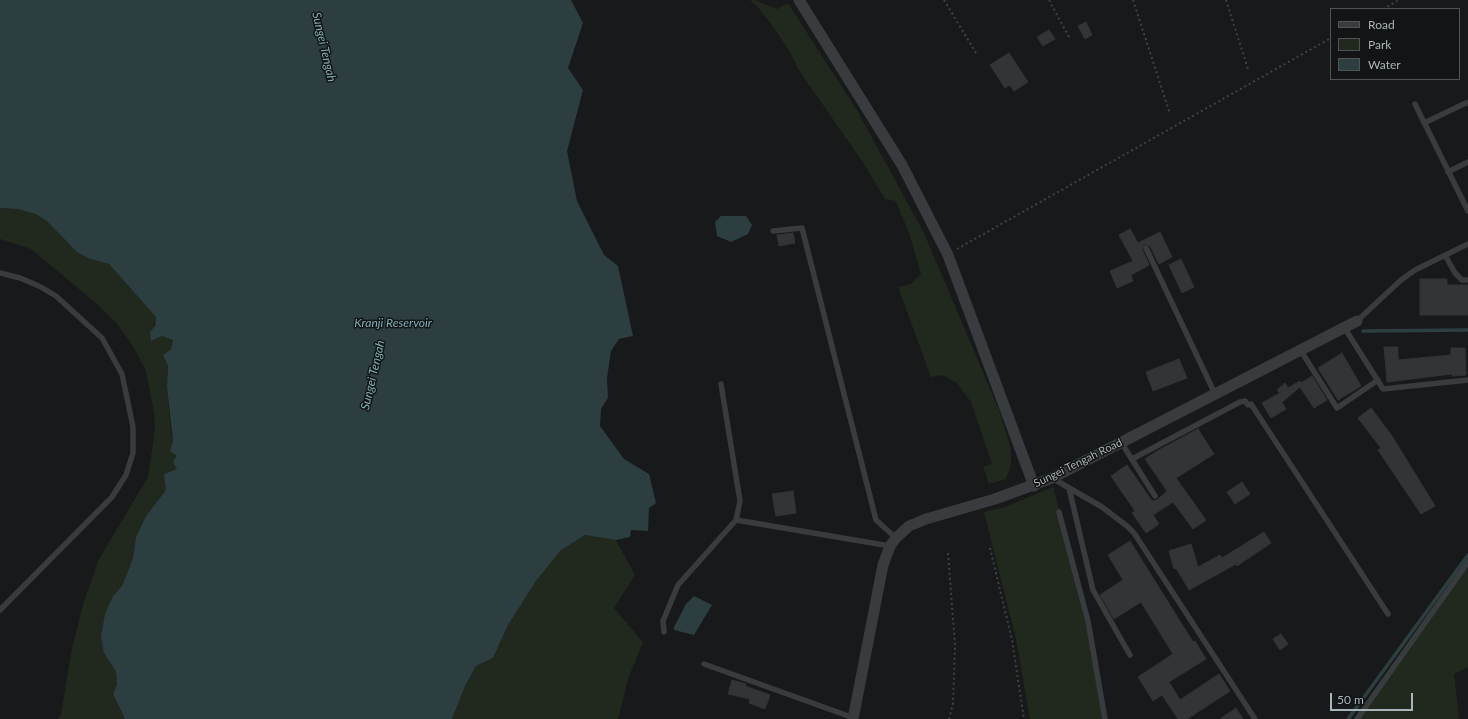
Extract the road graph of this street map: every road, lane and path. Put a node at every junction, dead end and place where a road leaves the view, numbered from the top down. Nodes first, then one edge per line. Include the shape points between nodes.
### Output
1 (799, 0) edge
2 (944, 0) edge
3 (1050, 0) edge
4 (1133, 0) edge
5 (1226, 0) edge
6 (1398, 0) edge
7 (1385, 8) edge
8 (1070, 39) dead end
9 (1330, 39) edge
10 (976, 53) dead end
11 (1248, 69) dead end
12 (1468, 102) edge
13 (1414, 104) dead end
14 (1170, 114) dead end
15 (1424, 123) junction
16 (1468, 162) edge
17 (1448, 172) junction
18 (1468, 211) edge
19 (773, 232) dead end
20 (1468, 244) edge
21 (1146, 248) dead end
22 (948, 255) junction
23 (1445, 256) junction
24 (0, 273) edge
25 (1468, 280) edge
26 (1357, 321) joint
27 (1344, 327) junction
28 (1301, 351) junction
29 (1378, 380) junction
30 (1468, 380) edge
31 (721, 384) dead end
32 (1215, 394) junction
33 (1121, 442) junction
34 (1132, 459) junction
35 (1052, 478) junction
36 (1034, 486) junction
37 (1069, 488) junction
38 (1155, 496) dead end
39 (1059, 512) dead end
40 (736, 520) junction
41 (893, 542) junction
42 (990, 548) dead end
43 (948, 553) dead end
44 (1468, 562) edge
45 (0, 610) edge
46 (1388, 614) dead end
47 (664, 632) dead end
48 (1130, 654) dead end
49 (704, 664) dead end
50 (853, 718) edge
51 (949, 719) edge
52 (1024, 719) edge
53 (1105, 719) edge
54 (1255, 719) edge
55 (1357, 719) edge

1 - 22 street via 902,165
2 - 10 path
3 - 8 path
4 - 14 path
5 - 11 path
6 - 7 path
9 - 22 path
12 - 15 lane
13 - 15 lane
15 - 17 lane
16 - 17 lane
17 - 18 lane
19 - 41 lane via 802,228 876,520
20 - 23 lane
21 - 32 lane
22 - 36 street
23 - 25 lane via 1455,273 1462,280
23 - 26 lane via 1415,270 1401,280
24 - 45 lane via 33,283 56,296 102,338 122,374 133,427 133,452 126,476 112,497
26 - 27 street, Sungei Tengah Road
27 - 28 street, Sungei Tengah Road
27 - 29 lane
28 - 29 lane via 1336,408
28 - 32 street, Sungei Tengah Road
29 - 30 lane via 1382,389
31 - 40 lane via 740,494
32 - 33 street, Sungei Tengah Road
33 - 34 lane
33 - 35 street, Sungei Tengah Road
34 - 38 lane
34 - 46 lane via 1240,402 1251,404
35 - 36 street, Sungei Tengah Road
35 - 37 lane
36 - 41 street, Sungei Tengah Road via 926,519 909,526
37 - 48 lane via 1093,590
37 - 54 lane via 1116,517 1134,533
39 - 53 lane via 1088,621
40 - 41 lane
40 - 47 lane via 678,585 663,621
41 - 50 street, Sungei Tengah Road via 883,565
42 - 52 path via 1012,640
43 - 51 path via 955,646 953,704
44 - 55 lane
49 - 50 lane

